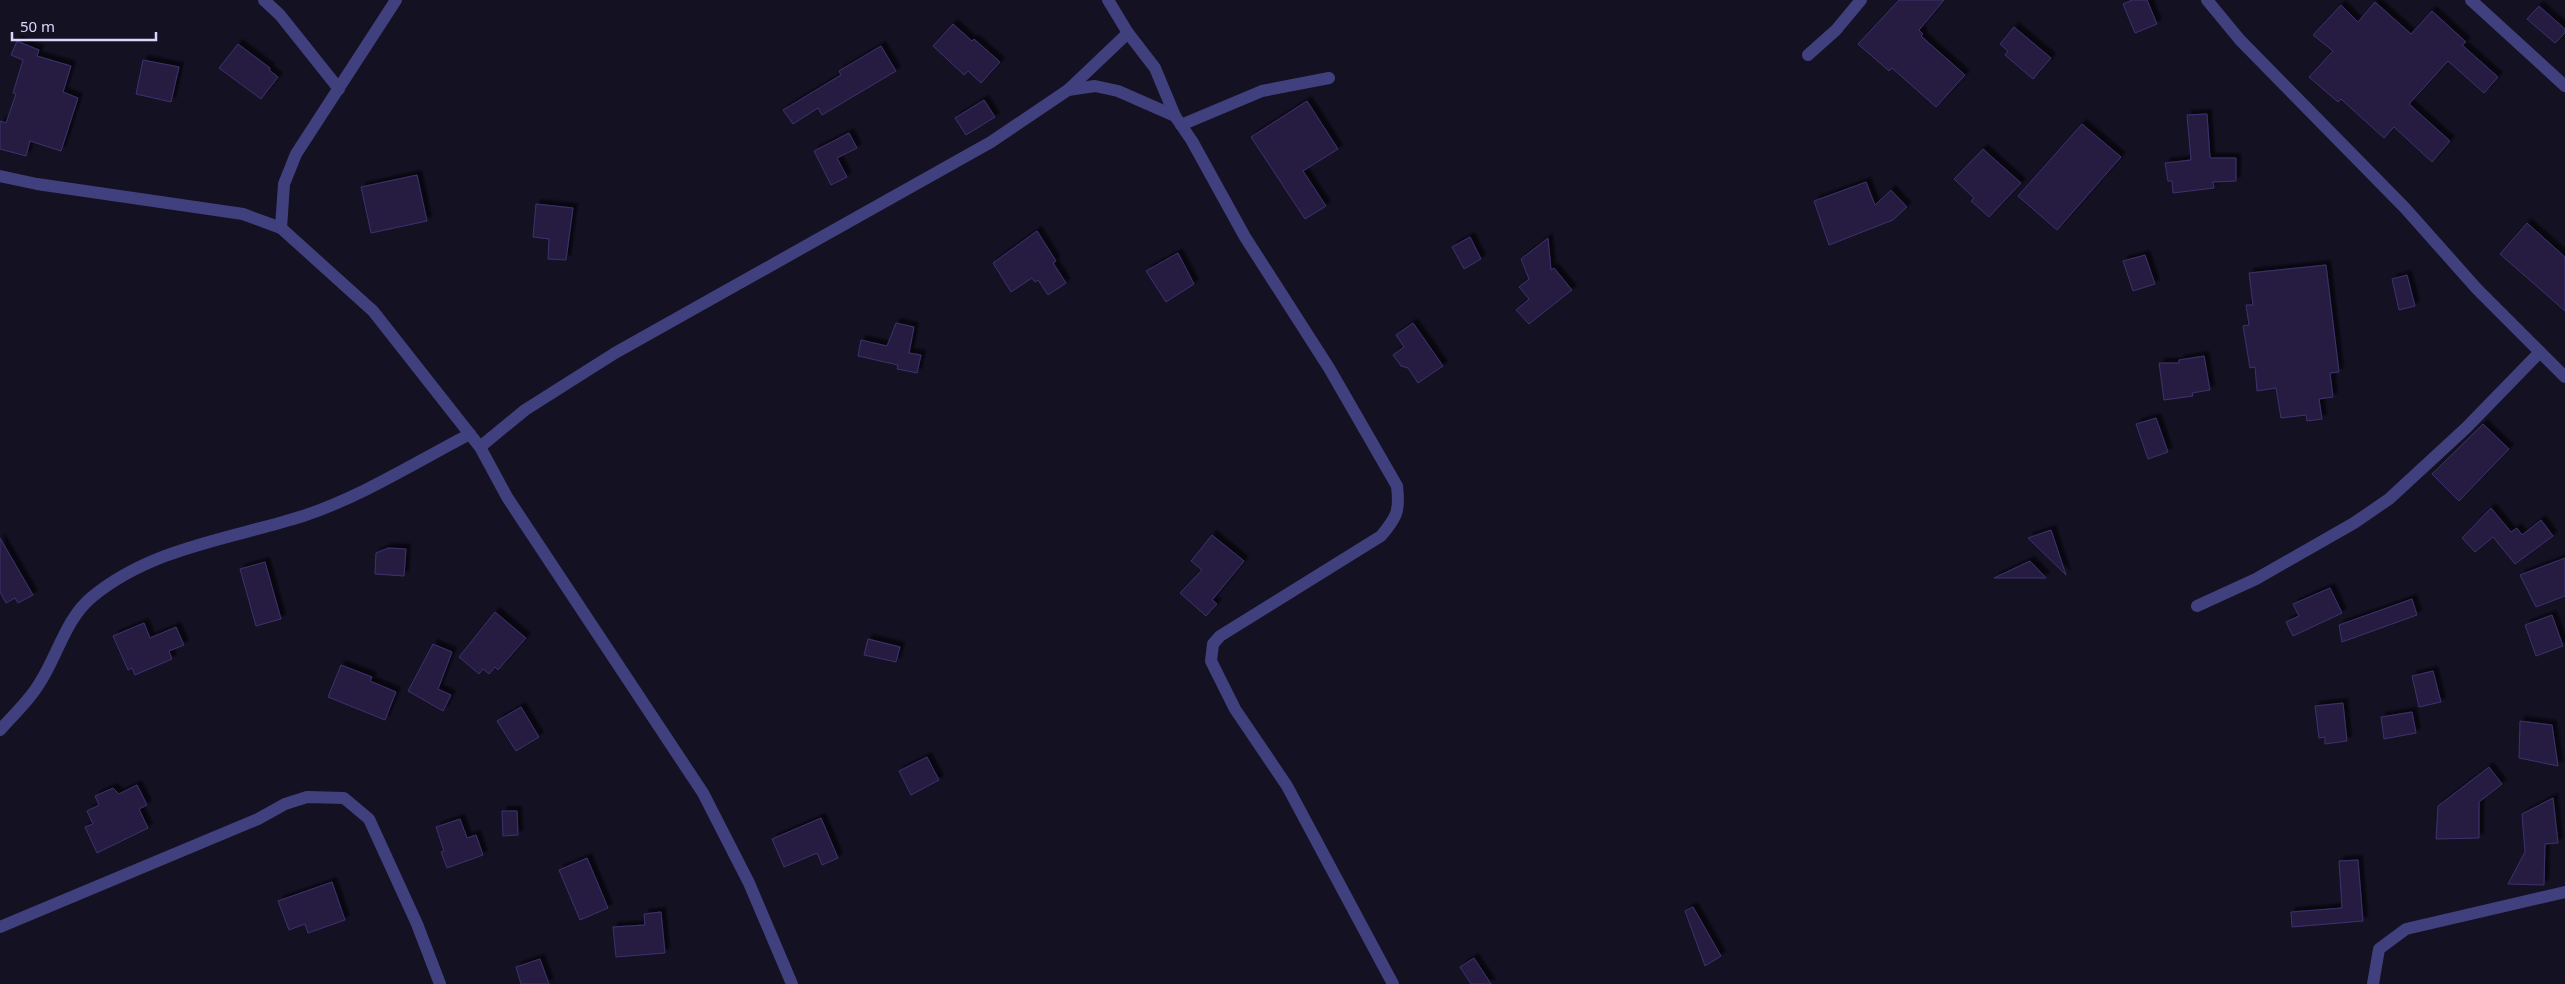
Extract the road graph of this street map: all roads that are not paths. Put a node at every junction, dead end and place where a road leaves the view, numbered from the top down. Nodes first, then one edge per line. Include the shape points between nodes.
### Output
1 (264, 0) edge
2 (396, 0) edge
3 (1108, 0) edge
4 (1861, 0) edge
5 (2207, 0) edge
6 (2472, 0) edge
7 (1128, 33) junction
8 (1808, 55) dead end
9 (1329, 78) dead end
10 (2565, 86) edge
11 (339, 89) junction
12 (1068, 90) junction
13 (1178, 121) junction
14 (0, 176) edge
15 (281, 228) junction
16 (2540, 352) junction
17 (2565, 376) edge
18 (470, 434) junction
19 (480, 447) junction
20 (2197, 606) dead end
21 (0, 730) edge
22 (2565, 892) edge
23 (0, 927) edge
24 (440, 984) edge
25 (792, 984) edge
26 (1393, 984) edge
27 (2373, 984) edge

1 - 11 street via 280,15
2 - 11 street
3 - 7 street
4 - 8 street via 1836,30
5 - 16 street via 2240,40
6 - 10 street
7 - 12 street
7 - 13 street via 1155,68
9 - 13 street via 1262,90
11 - 15 street via 296,154 284,184
12 - 13 street via 1095,86 1118,90
12 - 19 street via 982,146 615,353 525,410
13 - 26 street via 1397,486 1399,507 1394,520 1381,536 1220,636 1213,644 1211,661 1236,709 1287,786
14 - 15 street via 47,186 243,214
15 - 18 street via 373,311
16 - 17 street
16 - 20 street via 2466,428 2389,499 2256,580
18 - 19 street
18 - 21 street via 353,495 312,512 152,560 114,580 90,598 76,614 39,685
19 - 25 street via 507,497 703,793 749,883
22 - 27 street via 2406,929 2379,949
23 - 24 street via 258,819 285,804 308,798 344,798 369,819 417,924

